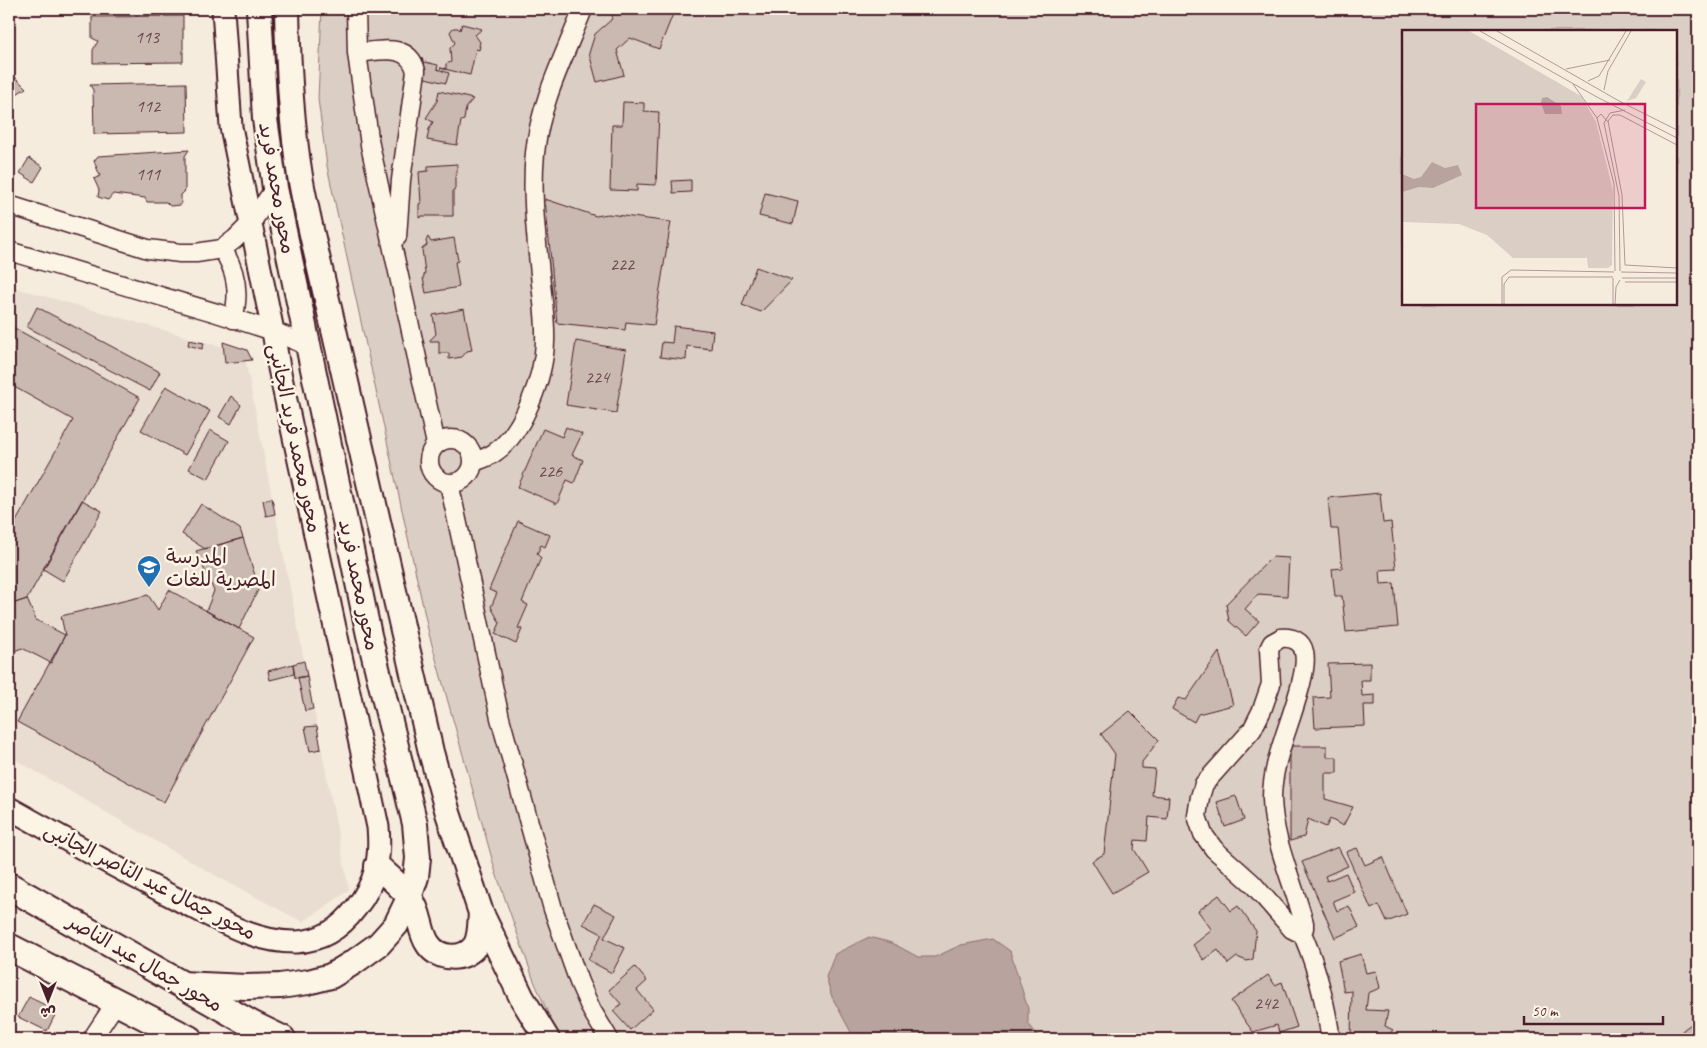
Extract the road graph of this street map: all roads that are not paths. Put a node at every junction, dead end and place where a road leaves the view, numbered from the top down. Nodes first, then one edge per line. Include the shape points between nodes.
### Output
1 (223, 9) edge
2 (259, 9) edge
3 (287, 9) edge
4 (356, 9) edge
5 (583, 9) edge
6 (357, 53) junction
7 (275, 188) junction
8 (9, 204) edge
9 (251, 223) junction
10 (222, 249) junction
11 (9, 251) edge
12 (396, 257) junction
13 (233, 319) junction
14 (273, 331) junction
15 (308, 346) junction
16 (436, 444) junction
17 (473, 462) junction
18 (450, 483) junction
19 (9, 808) edge
20 (377, 866) junction
21 (9, 886) edge
22 (409, 898) junction
23 (481, 913) junction
24 (1300, 931) junction
25 (9, 947) edge
26 (181, 984) junction
27 (117, 1002) junction
28 (173, 1036) edge
29 (92, 1039) edge
30 (282, 1039) edge
31 (547, 1039) edge
32 (609, 1039) edge
33 (1331, 1039) edge

1 - 9 street, محور محمد فريد الجانبى via 231,127
2 - 7 main road, محور محمد فريد via 265,119
3 - 23 main road, محور محمد فريد via 300,176 314,243 431,752
4 - 6 street
5 - 17 street via 547,100 535,152 534,195 545,343 542,365 521,422 500,449
6 - 12 street via 370,145
6 - 12 street via 399,51 411,58 416,71 401,180
7 - 9 street
7 - 15 main road, محور محمد فريد
8 - 10 street via 148,249 196,253
9 - 10 street
9 - 14 street, محور محمد فريد الجانبى
10 - 13 street via 237,283
11 - 13 street
12 - 16 street
13 - 14 street
14 - 15 street
14 - 20 street, محور محمد فريد الجانبى via 378,826
15 - 22 main road, محور محمد فريد via 369,635 415,824 418,858
16 - 17 street via 452,439 460,441 468,446
16 - 18 street via 431,451 430,468 434,476
17 - 18 street via 466,477
18 - 32 street via 500,718 553,909 579,982
19 - 20 street, محور جمال عبد الناصر الجانبى via 231,926 275,941 311,940 338,927 350,917 365,895
20 - 22 main road
21 - 26 main road, محور جمال عبد الناصر
22 - 23 main road via 420,918 428,945 446,956 461,956 474,947 478,940
22 - 26 main road, محور محمد فريد via 396,925 379,944 331,976 280,986
23 - 31 main road, محور محمد فريد via 522,998
24 - 24 street via 1304,923 1277,837 1273,807 1278,760 1300,691 1305,657 1300,643 1285,638 1276,640 1269,648 1271,684 1262,710 1252,730 1204,784 1197,816 1203,834 1214,849 1252,883 1292,929
24 - 33 street via 1321,987
25 - 27 main road
26 - 30 main road, محور جمال عبد الناصر
27 - 28 main road
27 - 29 street

